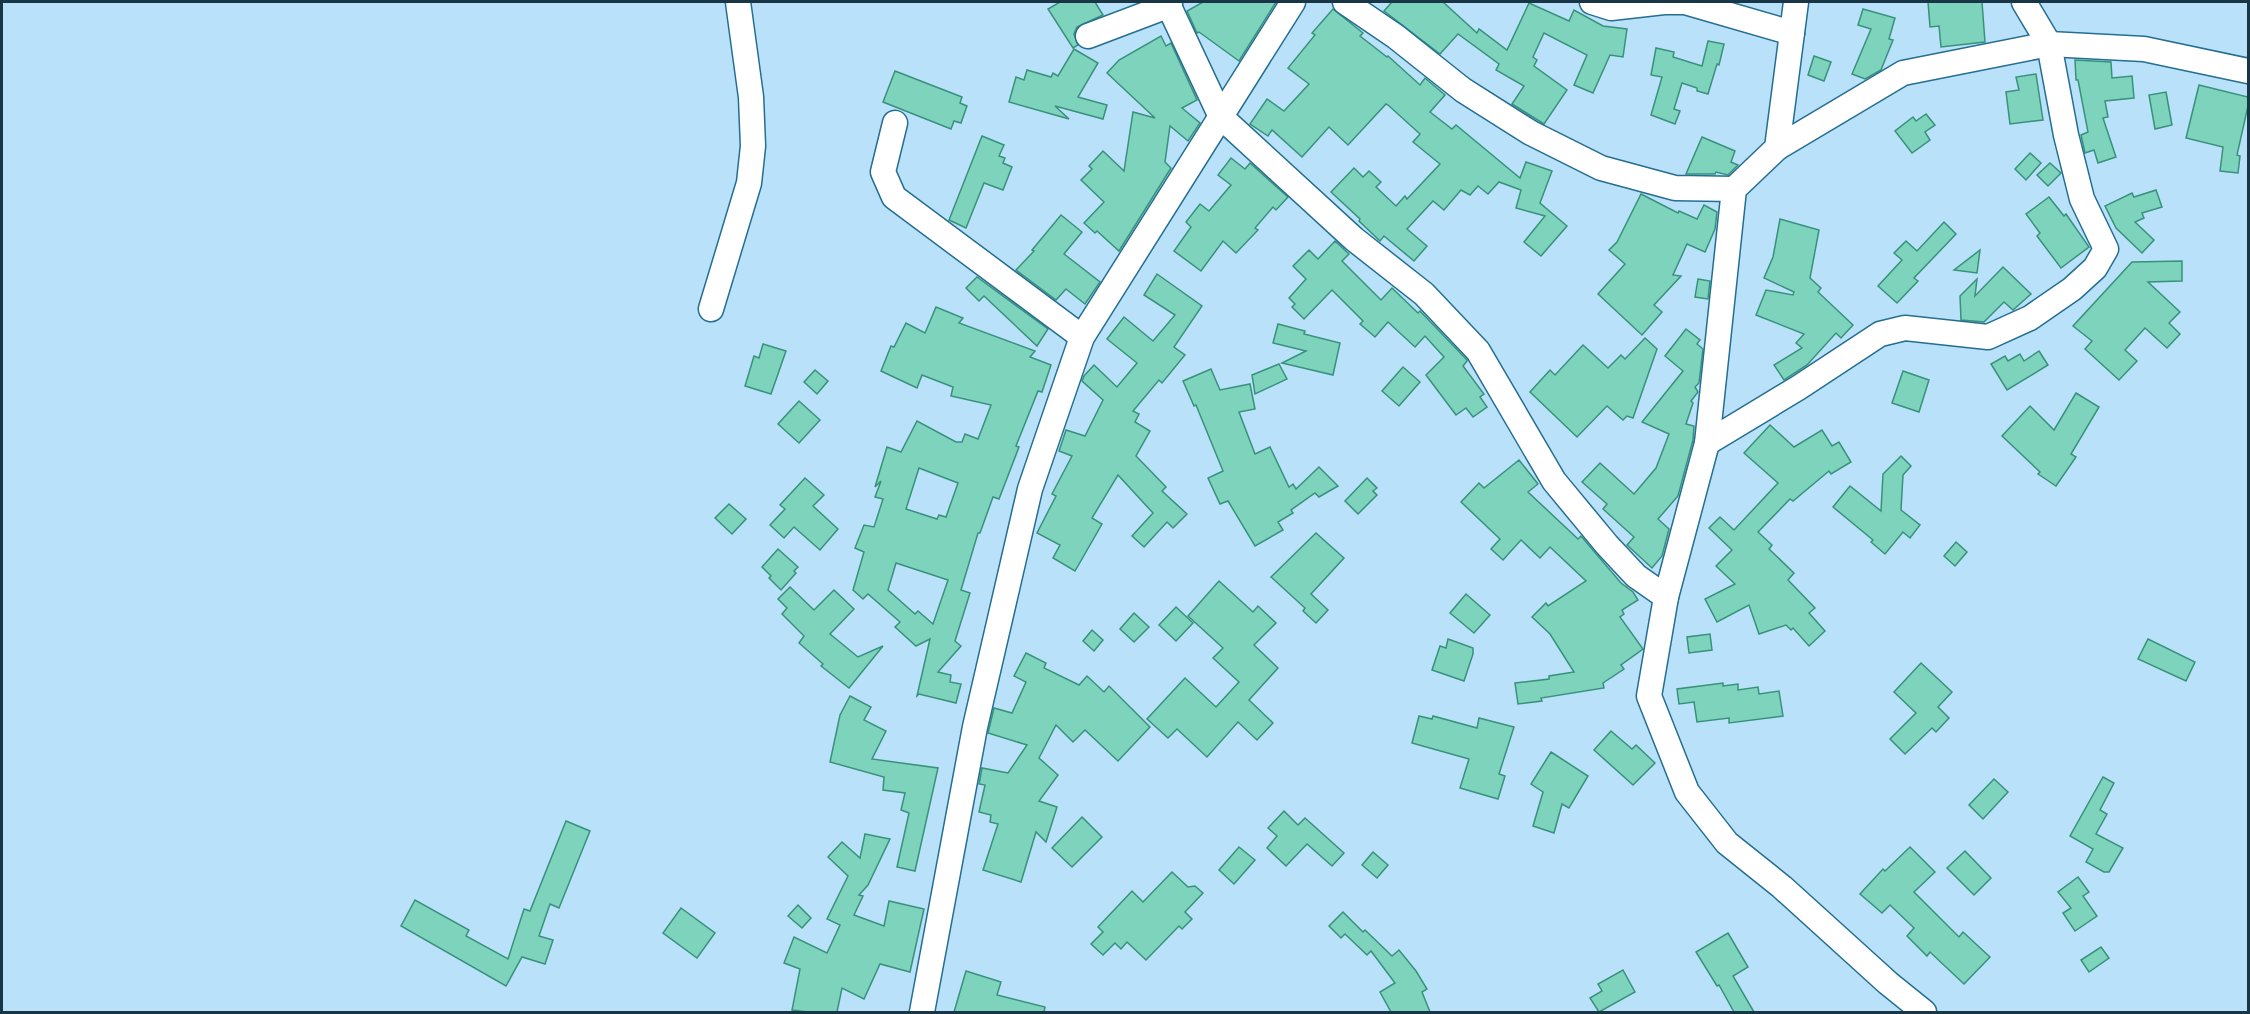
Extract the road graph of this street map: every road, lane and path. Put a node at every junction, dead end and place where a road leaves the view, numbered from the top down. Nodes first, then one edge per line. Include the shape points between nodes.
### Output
1 (738, 2) edge
2 (1293, 2) edge
3 (1345, 2) edge
4 (1592, 2) edge
5 (1796, 2) edge
6 (2024, 2) edge
7 (1169, 3) edge
8 (1792, 33) junction
9 (1088, 36) dead end
10 (2049, 44) junction
11 (2248, 72) edge
12 (1221, 117) junction
13 (895, 123) dead end
14 (1777, 148) junction
15 (1734, 189) junction
16 (711, 309) dead end
17 (1082, 337) junction
18 (1707, 442) junction
19 (1666, 597) junction
20 (922, 1012) edge
21 (1924, 1012) edge

1 - 16 street via 752,97 753,146 749,183
2 - 12 street
3 - 15 street via 1463,90 1532,133 1600,168 1675,188
4 - 8 street via 1611,8 1685,2
5 - 8 street
6 - 10 street
7 - 9 street
7 - 12 street
8 - 14 street
10 - 11 street via 2144,48
10 - 14 street via 1903,73
10 - 18 street via 2082,198 2106,249 2095,268 2030,318 1988,337 1905,328 1880,334
12 - 17 street
12 - 19 street via 1354,239 1424,294 1478,351 1554,481 1636,576
13 - 17 street via 883,172 894,197
14 - 15 street
15 - 18 street
17 - 20 street via 1029,489 975,727
18 - 19 street
19 - 21 street via 1649,696 1687,792 1727,843

